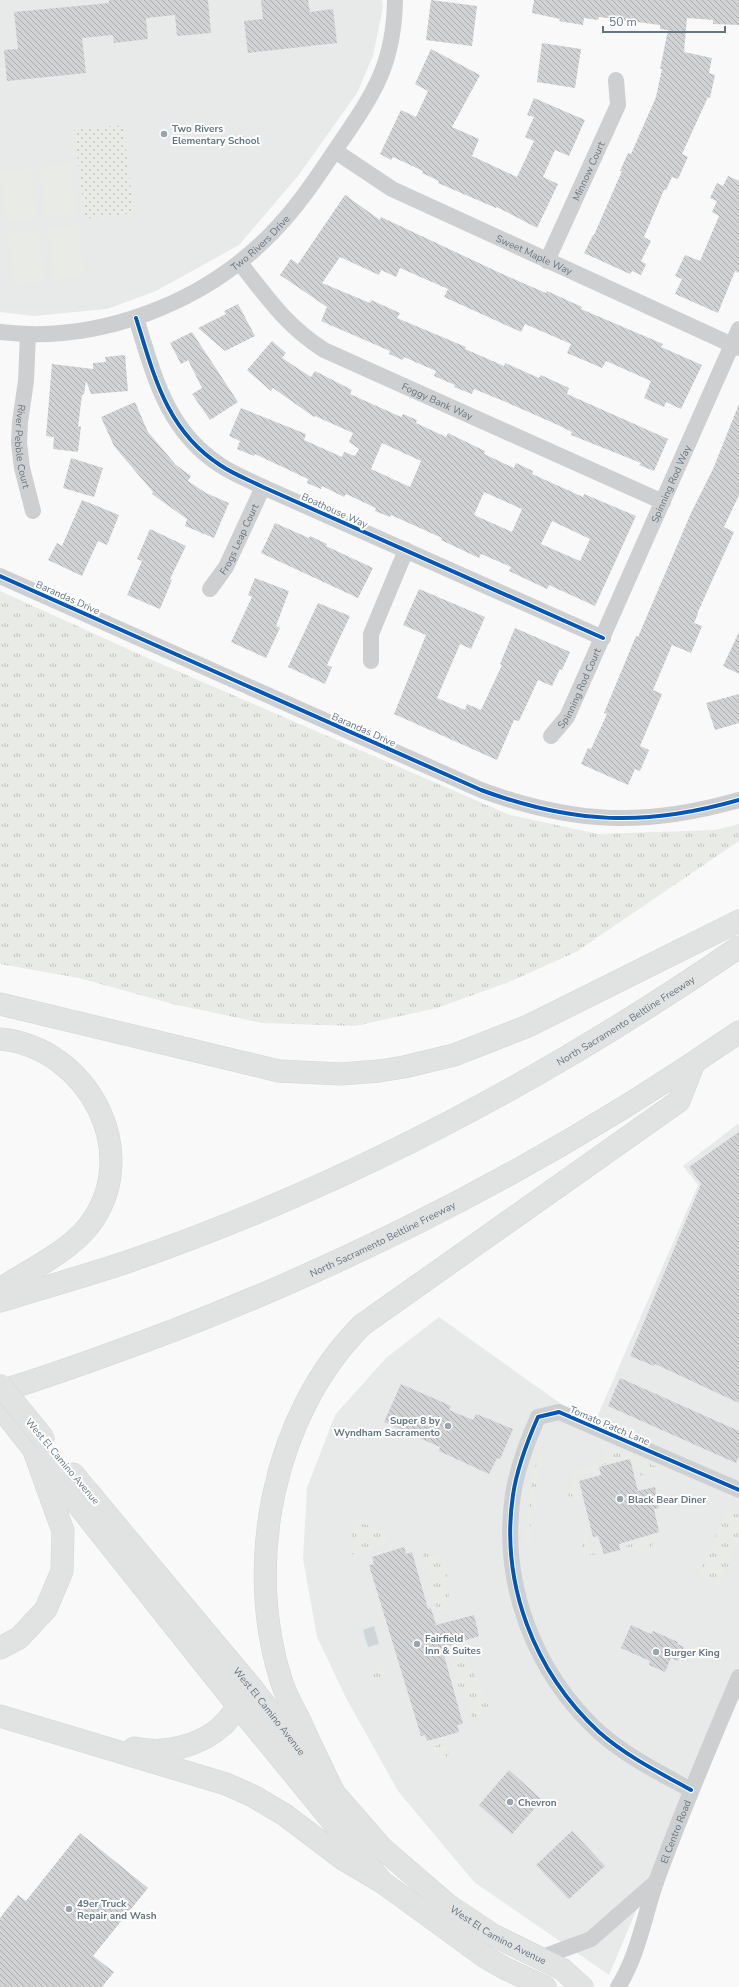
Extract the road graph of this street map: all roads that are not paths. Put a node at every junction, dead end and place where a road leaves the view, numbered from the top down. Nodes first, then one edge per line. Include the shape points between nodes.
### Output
1 (395, 0) edge
2 (616, 80) dead end
3 (335, 151) junction
4 (548, 261) junction
5 (240, 262) junction
6 (136, 318) junction
7 (739, 329) edge
8 (0, 332) edge
9 (28, 334) junction
10 (736, 347) edge
11 (263, 487) junction
12 (663, 502) junction
13 (33, 511) dead end
14 (406, 550) junction
15 (0, 576) edge
16 (210, 589) dead end
17 (603, 638) junction
18 (371, 661) dead end
19 (551, 736) dead end
20 (739, 800) edge
21 (739, 921) edge
22 (739, 947) edge
23 (0, 1004) edge
24 (739, 1032) edge
25 (0, 1039) edge
26 (694, 1063) junction
27 (0, 1289) edge
28 (0, 1301) edge
29 (53, 1375) junction
30 (0, 1385) edge
31 (0, 1391) edge
32 (0, 1400) edge
33 (0, 1407) edge
34 (39, 1444) junction
35 (739, 1490) edge
36 (0, 1648) edge
37 (739, 1677) edge
38 (252, 1688) junction
39 (238, 1706) junction
40 (0, 1716) edge
41 (33, 1726) junction
42 (691, 1790) junction
43 (334, 1793) junction
44 (382, 1882) junction
45 (656, 1882) junction
46 (540, 1958) junction
47 (545, 1987) edge
48 (582, 1987) edge
49 (618, 1987) edge

1 - 3 street, Two Rivers Drive via 392,41 383,72 371,98
2 - 4 street, Minnow Court via 618,105
3 - 4 street, Sweet Maple Way via 392,189
3 - 5 street, Two Rivers Drive via 290,214 270,236
4 - 10 street, Sweet Maple Way
5 - 6 street, Two Rivers Drive via 196,292
5 - 12 street, Foggy Bank Way via 286,321 306,339 324,350
6 - 9 street, Two Rivers Drive via 68,332
6 - 11 street, Boathouse Way via 160,393 172,417 188,438 220,466
7 - 10 street, Spinning Rod Way
8 - 9 street, Two Rivers Drive
9 - 13 street, River Pebble Court via 19,443 22,468
10 - 12 street, Spinning Rod Way
11 - 14 street, Boathouse Way
11 - 16 street, Frogs Leap Court via 226,567
12 - 17 street, Spinning Rod Way
14 - 17 street, Boathouse Way
14 - 18 street via 371,634
15 - 20 street, Barandas Drive via 481,790 517,803 591,818 635,819 704,810
17 - 19 street, Spinning Rod Court via 567,717
21 - 23 main road via 528,1026 454,1055 379,1071 341,1074 279,1071
22 - 28 main road, North Sacramento Beltline Freeway via 595,1041 419,1138 234,1221 126,1262
24 - 26 main road, North Sacramento Beltline Freeway
25 - 27 main road via 24,1044 45,1053 64,1065 80,1080 100,1111 108,1132 111,1159 104,1198 87,1227 60,1251
26 - 29 main road, North Sacramento Beltline Freeway via 611,1116 541,1156 470,1196 378,1242 217,1313
26 - 43 main road via 679,1101 362,1325 342,1345 309,1398 291,1438 272,1506 266,1574 268,1616 282,1684
29 - 31 main road, North Sacramento Beltline Freeway
29 - 32 main road
30 - 34 main road, West El Camino Avenue, bridge
33 - 34 main road, West El Camino Avenue
34 - 36 main road via 63,1531 62,1571 46,1609 19,1638
34 - 38 main road, West El Camino Avenue
34 - 39 main road, West El Camino Avenue
35 - 42 street, Tomato Patch Lane via 559,1412 538,1417 522,1456 513,1494 511,1550 515,1589 529,1632 550,1673 566,1696 601,1733 630,1755
37 - 42 street, El Centro Road
38 - 39 main road
38 - 43 main road, West El Camino Avenue
39 - 41 main road via 223,1725 196,1744 160,1750 138,1749
39 - 44 main road, West El Camino Avenue
40 - 41 main road
41 - 44 main road via 226,1784 253,1796 285,1815 343,1859
42 - 45 street, El Centro Road
43 - 46 main road, West El Camino Avenue via 383,1849 448,1905 493,1935
44 - 47 main road, West El Camino Avenue via 485,1957
45 - 46 street via 591,1939
45 - 49 street, El Centro Road via 628,1971
46 - 48 main road, West El Camino Avenue via 562,1969

